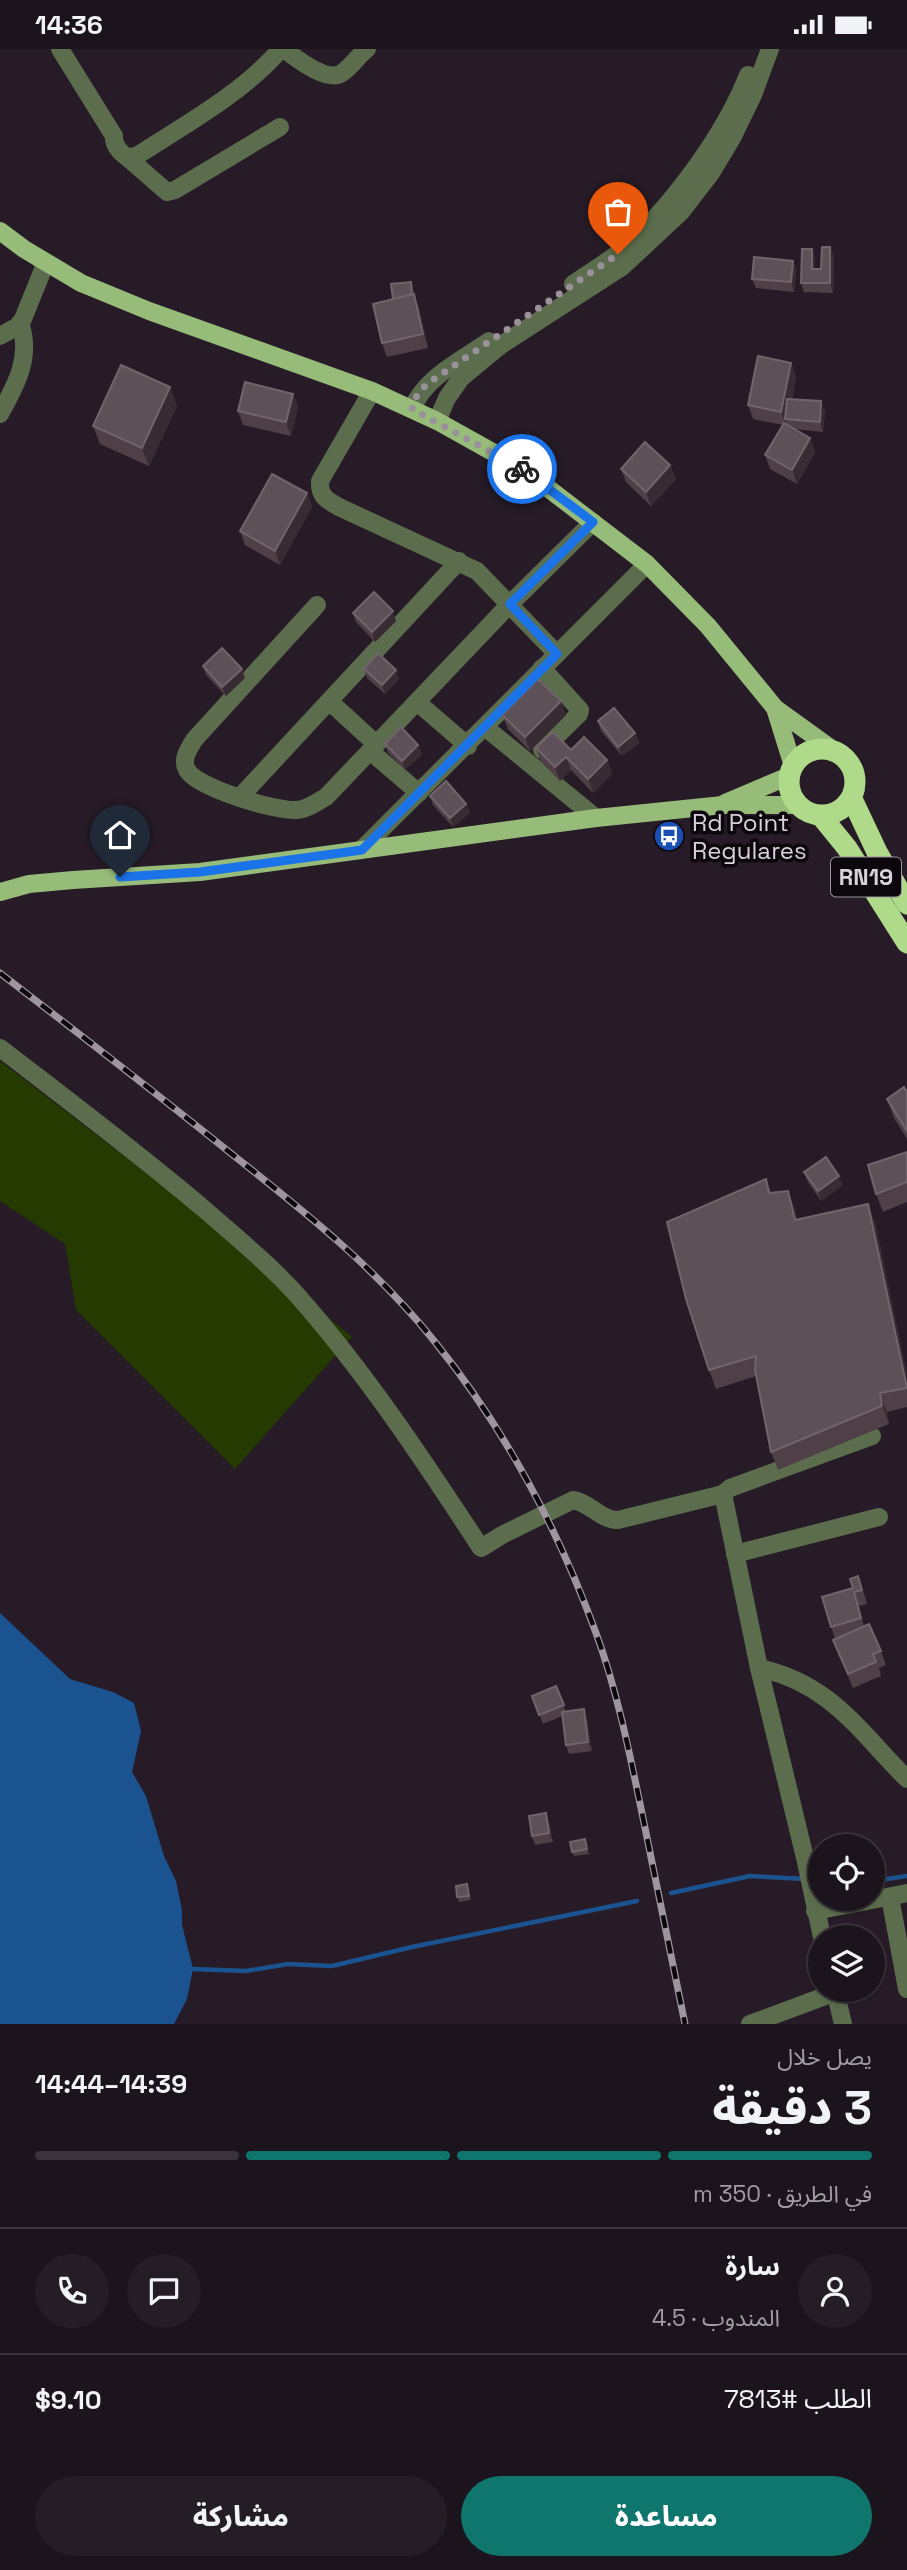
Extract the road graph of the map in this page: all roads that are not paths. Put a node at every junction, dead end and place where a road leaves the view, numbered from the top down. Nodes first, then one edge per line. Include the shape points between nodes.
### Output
1 (60, 49) edge
2 (366, 49) edge
3 (758, 49) edge
4 (770, 49) edge
5 (280, 127) dead end
6 (128, 158) junction
7 (0, 231) edge
8 (46, 262) junction
9 (20, 323) junction
10 (0, 336) edge
11 (455, 374) junction
12 (372, 391) junction
13 (412, 409) junction
14 (0, 414) edge
15 (437, 421) junction
16 (593, 522) junction
17 (459, 561) junction
18 (647, 564) junction
19 (510, 604) junction
20 (317, 605) dead end
21 (557, 654) junction
22 (542, 668) junction
23 (329, 701) junction
24 (416, 702) junction
25 (775, 708) junction
26 (486, 728) junction
27 (468, 745) junction
28 (373, 748) junction
29 (836, 752) junction
30 (529, 762) junction
31 (791, 771) junction
32 (419, 793) junction
33 (240, 797) junction
34 (852, 799) junction
35 (723, 804) junction
36 (797, 805) junction
37 (821, 816) junction
38 (596, 818) junction
39 (362, 850) junction
40 (0, 891) edge
41 (907, 904) edge
42 (907, 943) edge
43 (0, 1048) edge
44 (872, 1436) dead end
45 (723, 1494) junction
46 (879, 1517) dead end
47 (735, 1554) junction
48 (759, 1668) junction
49 (907, 1779) edge
50 (808, 1871) edge
51 (898, 1895) edge
52 (815, 1911) edge
53 (819, 1925) edge
54 (907, 1989) edge
55 (808, 2002) edge
56 (838, 2002) edge
57 (750, 2024) edge
58 (842, 2024) edge

1 - 6 street via 120,153
2 - 6 street via 335,76 279,51 224,98
3 - 11 street via 741,94 724,122 690,176 650,224 618,254
4 - 11 street via 732,138 681,212 622,267
5 - 6 street via 167,192
7 - 8 main road, RN19
8 - 9 street
8 - 12 main road, RN19 via 81,283 149,311
9 - 10 street
9 - 14 street via 25,358
11 - 13 street via 427,384
11 - 15 street
12 - 13 main road, RN19
12 - 17 street via 320,481 319,491 339,507
13 - 15 main road, RN19
15 - 16 main road, RN19 via 523,469
16 - 18 main road, RN19
16 - 19 street
17 - 19 street via 477,571
17 - 23 street
18 - 21 street
18 - 25 main road, RN19 via 709,626
19 - 21 street
19 - 24 street
20 - 33 street via 186,754 188,772
21 - 22 street
22 - 26 street
22 - 30 street via 580,710
23 - 28 street
23 - 33 street
24 - 27 street
24 - 28 street
25 - 29 main road, RN19
25 - 31 main road, RN19
26 - 27 street
26 - 30 street
27 - 32 street
28 - 32 street
28 - 33 street via 326,797 300,810
29 - 31 highway via 812,750
29 - 34 highway, RN19 via 856,777
30 - 38 street
31 - 35 main road
31 - 36 highway, RN19
32 - 39 street
34 - 37 highway via 844,808
34 - 41 highway, RN19
35 - 36 main road
35 - 38 main road
36 - 37 highway, RN19
37 - 42 highway, RN19 via 847,848
38 - 39 main road
39 - 40 main road via 200,872 29,884
43 - 45 street via 154,1167 297,1294 422,1458 481,1548 573,1500 609,1520 618,1520
44 - 45 street
45 - 47 street
46 - 47 street
47 - 48 street
48 - 49 street via 800,1680 824,1695
48 - 50 street
51 - 54 street
52 - 53 street
55 - 57 street
56 - 58 street

